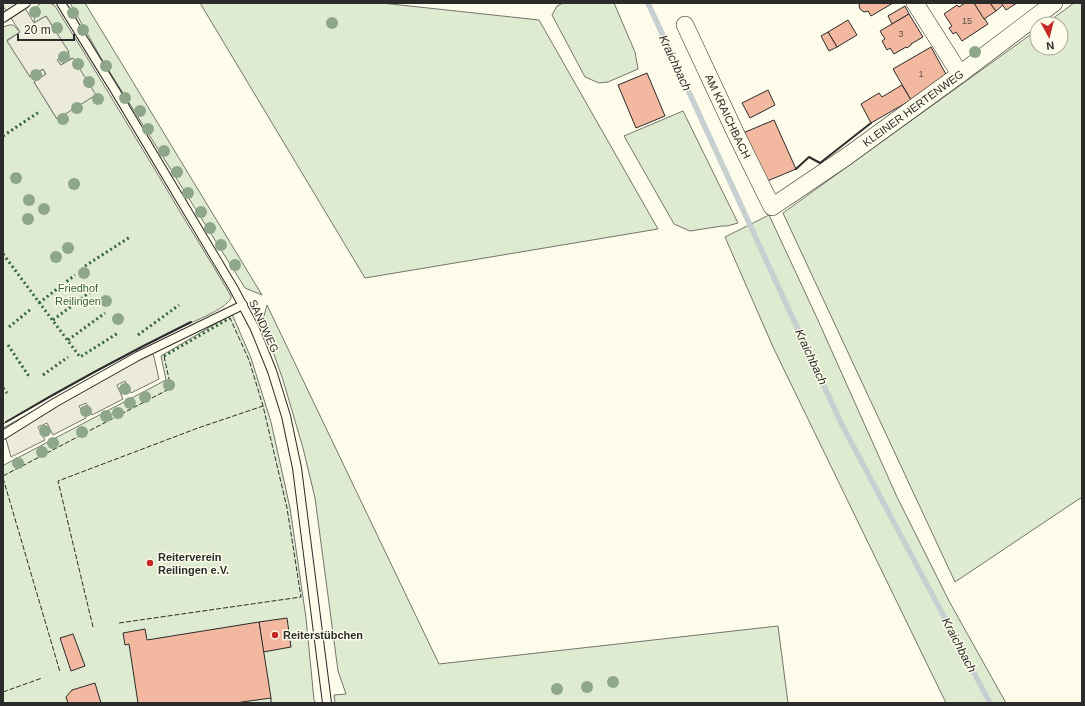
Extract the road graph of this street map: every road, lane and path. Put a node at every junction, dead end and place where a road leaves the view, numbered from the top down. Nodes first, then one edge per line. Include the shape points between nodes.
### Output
1 (26, 3) edge
2 (61, 3) edge
3 (915, 3) edge
4 (1052, 3) edge
5 (3, 18) edge
6 (685, 25) dead end
7 (960, 74) junction
8 (772, 207) joint
9 (244, 305) junction
10 (3, 436) edge
11 (326, 703) edge

1 - 5 lane
2 - 9 lane, SANDWEG
3 - 7 street
4 - 7 street, KLEINER HERTENWEG
6 - 8 street, AM KRAICHBACH
7 - 8 street, KLEINER HERTENWEG
9 - 10 lane via 138,356 56,402
9 - 11 lane, SANDWEG via 272,371 296,460

